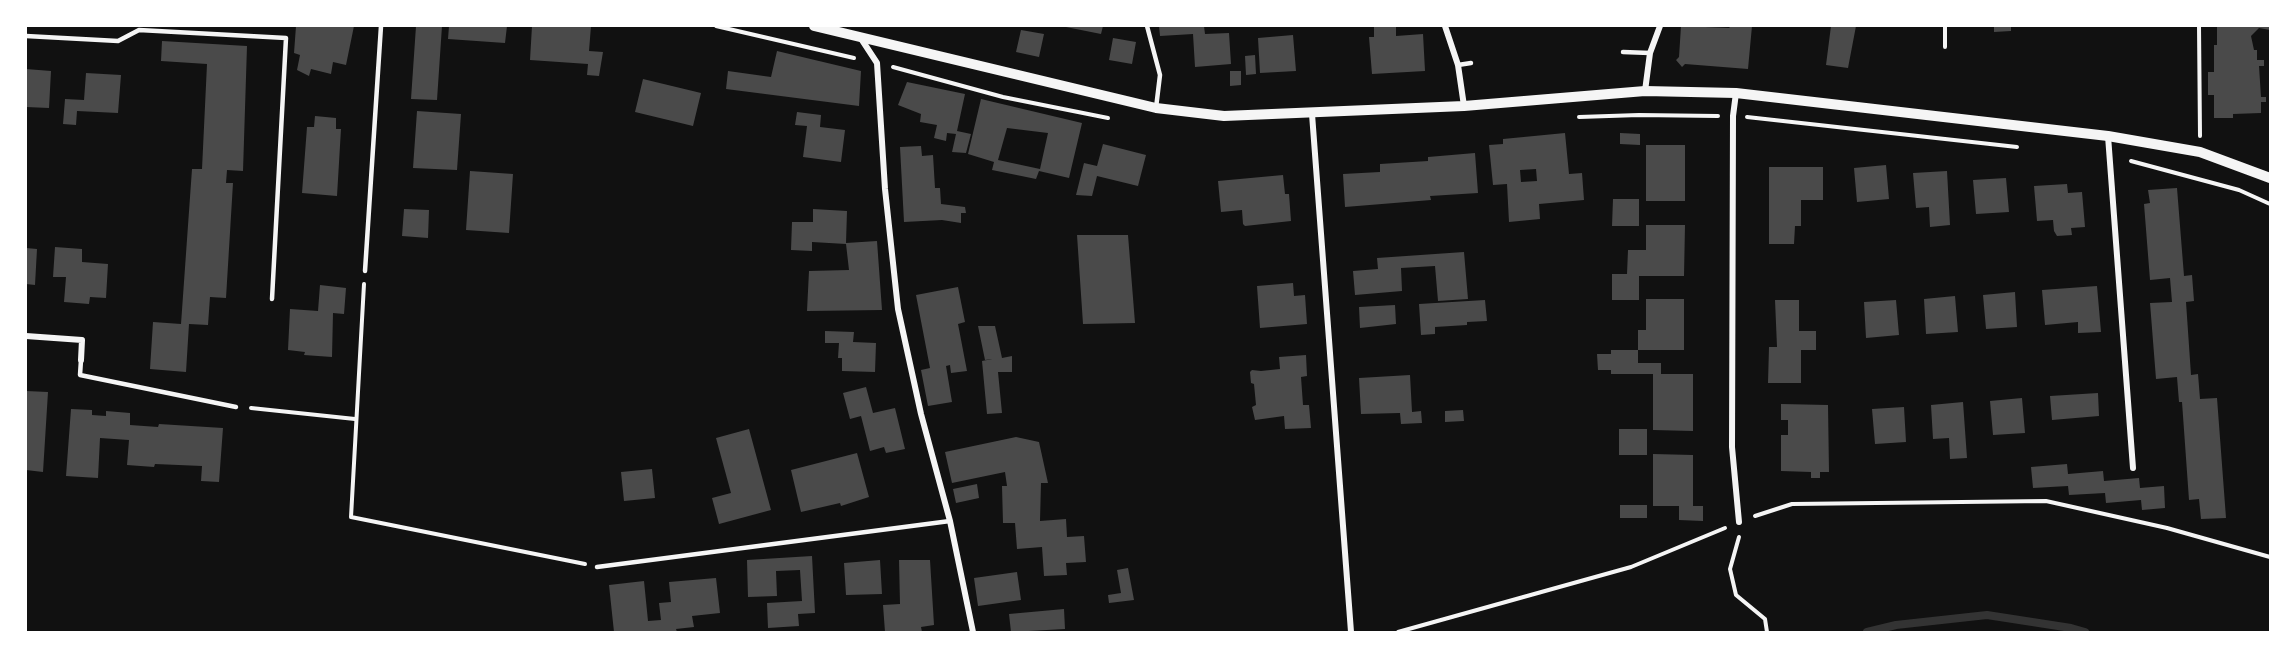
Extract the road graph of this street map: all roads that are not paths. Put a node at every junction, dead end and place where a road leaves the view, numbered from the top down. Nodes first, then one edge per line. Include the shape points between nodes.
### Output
1 (381, 26) edge
2 (814, 26) edge
3 (854, 26) edge
4 (1147, 26) edge
5 (1445, 26) edge
6 (1660, 26) edge
7 (26, 36) edge
8 (860, 36) junction
9 (1623, 52) dead end
10 (1650, 53) junction
11 (1471, 63) dead end
12 (1458, 65) junction
13 (1645, 91) junction
14 (1736, 93) junction
15 (1464, 106) junction
16 (1156, 108) junction
17 (1312, 114) junction
18 (2108, 136) junction
19 (2271, 178) edge
20 (365, 271) road end
21 (272, 299) dead end
22 (26, 336) edge
23 (81, 360) joint
24 (236, 407) road end
25 (2133, 468) dead end
26 (950, 521) junction
27 (1739, 522) road end
28 (597, 567) road end
29 (973, 633) edge
30 (1351, 633) edge

1 - 20 lane
2 - 8 street
3 - 8 street
4 - 16 lane via 1160,75
5 - 12 street
6 - 10 street
7 - 21 lane via 118,42 139,30 286,38
8 - 16 street
8 - 26 street via 877,63 898,309
9 - 10 lane
10 - 13 street
11 - 12 lane
12 - 15 street
13 - 14 street
13 - 15 street
14 - 18 street
14 - 27 street via 1732,116 1732,447
15 - 17 street
16 - 17 street via 1224,116
17 - 30 street
18 - 19 street via 2200,152
18 - 25 street
22 - 23 street via 82,340
23 - 24 lane via 80,375
26 - 28 lane
26 - 29 street

